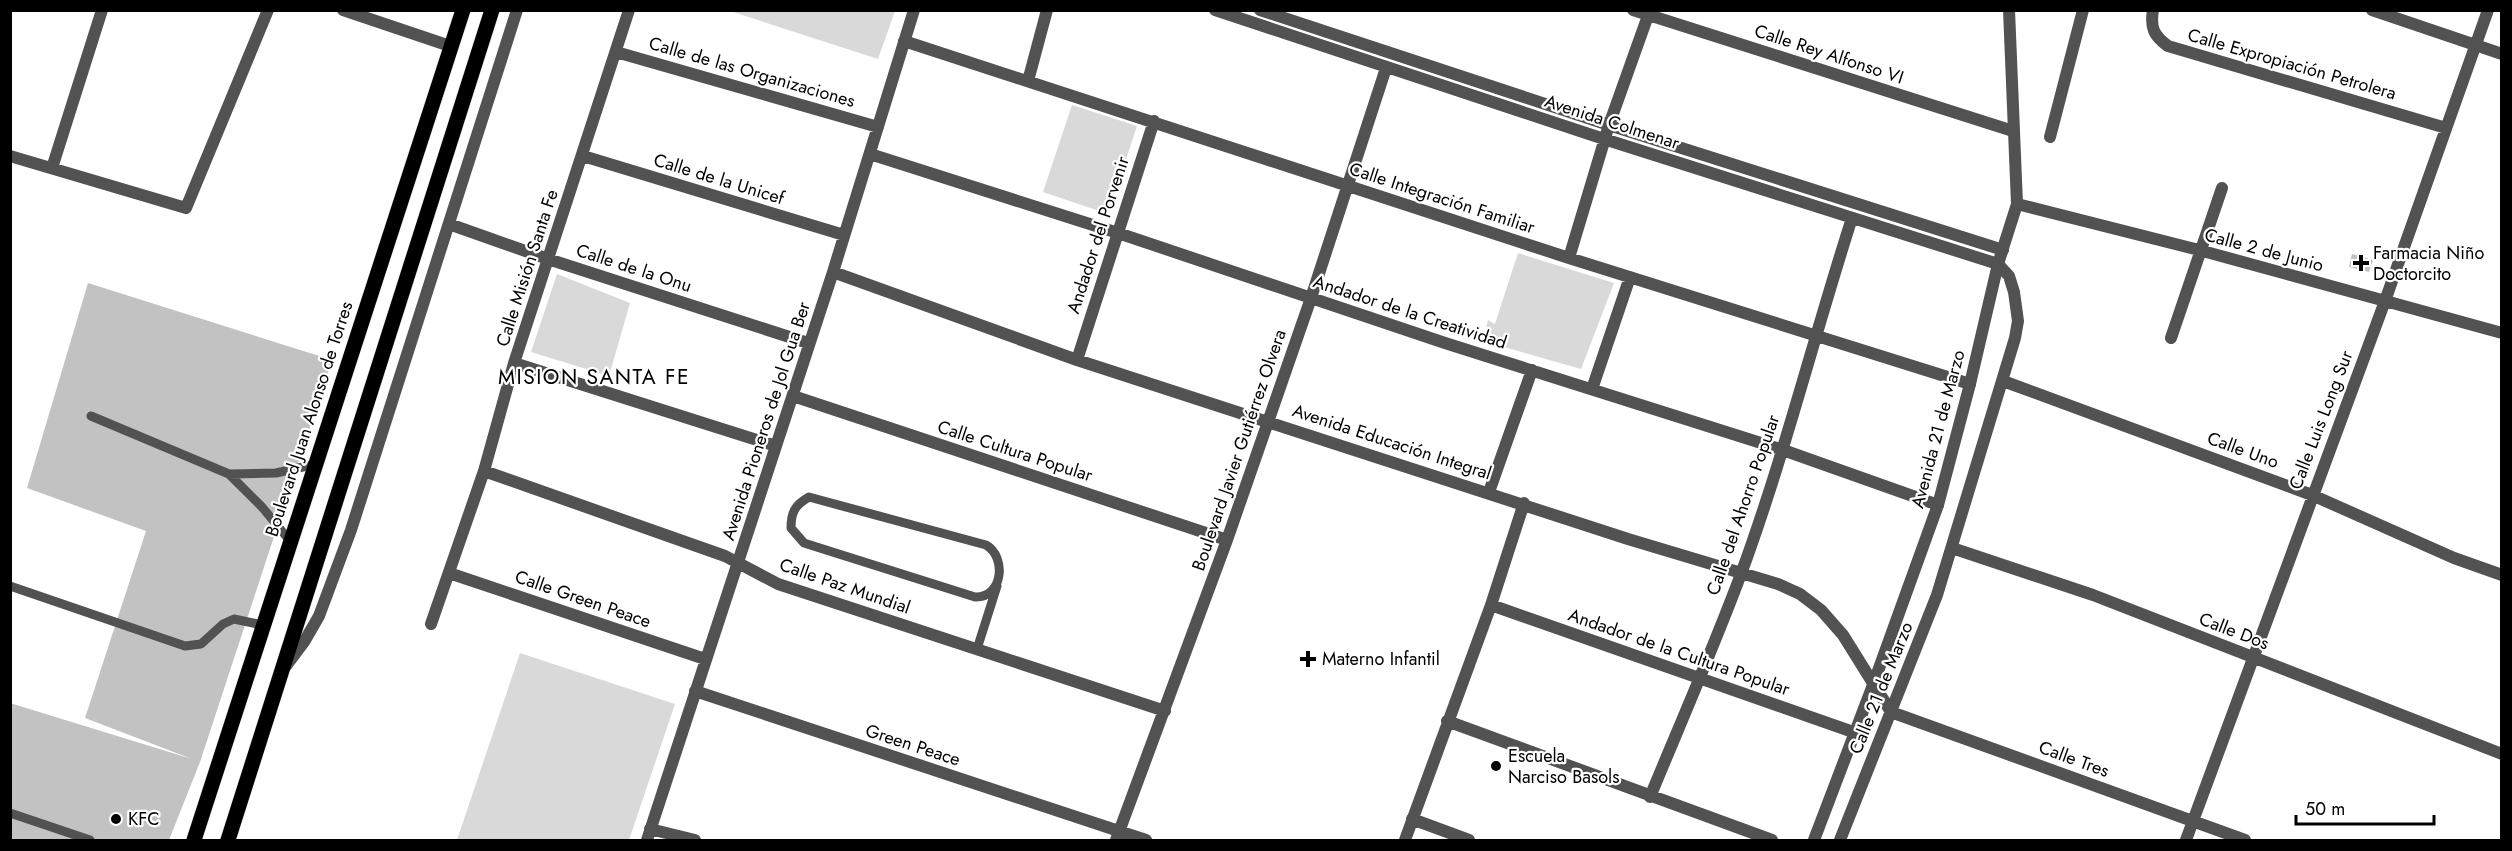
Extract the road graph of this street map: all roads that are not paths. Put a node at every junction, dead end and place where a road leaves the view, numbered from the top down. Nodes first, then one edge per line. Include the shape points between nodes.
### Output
1 (102, 10) edge
2 (268, 10) edge
3 (343, 10) edge
4 (492, 10) edge
5 (517, 10) edge
6 (629, 10) edge
7 (914, 10) edge
8 (1047, 10) edge
9 (1215, 10) edge
10 (1260, 10) edge
11 (1634, 10) edge
12 (2083, 10) edge
13 (2153, 10) edge
14 (2372, 10) edge
15 (2488, 10) edge
16 (461, 11) edge
17 (2008, 11) edge
18 (1649, 13) edge
19 (1280, 14) edge
20 (1274, 30) junction
21 (904, 41) junction
22 (2476, 45) junction
23 (450, 46) junction
24 (616, 52) junction
25 (2502, 54) edge
26 (1386, 68) junction
27 (1028, 81) junction
28 (1154, 121) junction
29 (1609, 125) junction
30 (878, 127) junction
31 (2446, 128) junction
32 (2013, 131) junction
33 (2050, 137) dead end
34 (1604, 139) junction
35 (870, 154) junction
36 (10, 156) edge
37 (583, 156) junction
38 (52, 168) junction
39 (1349, 186) junction
40 (2222, 188) dead end
41 (2017, 204) junction
42 (1852, 218) junction
43 (449, 224) junction
44 (1118, 232) junction
45 (844, 235) junction
46 (2003, 250) junction
47 (2199, 250) junction
48 (1569, 258) junction
49 (548, 259) junction
50 (1998, 264) junction
51 (833, 272) junction
52 (1630, 277) junction
53 (1311, 298) junction
54 (2385, 301) junction
55 (2502, 333) edge
56 (1815, 334) junction
57 (2171, 338) dead end
58 (808, 343) junction
59 (1077, 360) junction
60 (514, 363) junction
61 (1532, 370) junction
62 (2003, 381) junction
63 (1970, 384) junction
64 (1592, 388) junction
65 (793, 396) junction
66 (91, 416) dead end
67 (1267, 421) junction
68 (776, 446) junction
69 (1783, 450) junction
70 (316, 464) junction
71 (484, 471) junction
72 (229, 474) junction
73 (1489, 492) junction
74 (2312, 495) junction
75 (1524, 503) junction
76 (1938, 505) junction
77 (1227, 540) junction
78 (290, 541) junction
79 (1952, 548) junction
80 (740, 562) junction
81 (449, 573) junction
82 (1741, 573) junction
83 (2502, 575) edge
84 (998, 582) junction
85 (10, 586) edge
86 (1491, 605) junction
87 (431, 624) dead end
88 (264, 625) junction
89 (977, 649) junction
90 (2253, 657) junction
91 (705, 658) junction
92 (282, 671) junction
93 (1699, 677) junction
94 (1874, 685) junction
95 (695, 690) junction
96 (1165, 711) junction
97 (1891, 712) junction
98 (1447, 721) junction
99 (1856, 733) junction
100 (2502, 754) edge
101 (1650, 797) junction
102 (10, 813) edge
103 (1412, 819) junction
104 (2193, 822) junction
105 (649, 835) edge
106 (1118, 835) edge
107 (90, 840) edge
108 (194, 840) edge
109 (228, 840) edge
110 (695, 840) edge
111 (1146, 840) edge
112 (1405, 840) edge
113 (1469, 840) edge
114 (1772, 840) edge
115 (1814, 840) edge
116 (1840, 840) edge
117 (2186, 840) edge
118 (2245, 840) edge

1 - 38 street
2 - 38 street via 186,208
3 - 23 street
4 - 92 main road
5 - 43 street
6 - 24 street, Calle Misión Santa Fe
7 - 21 street, Avenida Pioneros de Jol Gua Ber
8 - 27 street
9 - 20 street, Avenida Colmenar
10 - 19 street, Avenida Colmenar
11 - 18 street, Calle Rey Alfonso VI
12 - 33 street
13 - 31 street, Calle Expropiación Petrolera via 2152,28 2156,37 2169,46
14 - 22 street
15 - 22 street, Calle Luis Long Sur
16 - 23 main road, Boulevard Juan Alonso de Torres
17 - 32 street, Avenida 21 de Marzo
18 - 29 street
18 - 32 street, Calle Rey Alfonso VI
19 - 20 street
19 - 29 street, Avenida Colmenar
20 - 26 street, Avenida Colmenar
21 - 27 street, Calle Integración Familiar
21 - 30 street, Avenida Pioneros de Jol Gua Ber
22 - 25 street
22 - 31 street, Calle Luis Long Sur
23 - 70 main road, Boulevard Juan Alonso de Torres
24 - 30 street, Calle de las Organizaciones
24 - 37 street, Calle Misión Santa Fe
26 - 34 street, Avenida Colmenar
26 - 39 street, Boulevard Javier Gutiérrez Olvera
27 - 28 street, Calle Integración Familiar
28 - 39 street, Calle Integración Familiar
28 - 44 street, Andador del Porvenir
29 - 34 street
29 - 46 street, Avenida Colmenar
30 - 35 street, Avenida Pioneros de Jol Gua Ber
31 - 54 street, Calle Luis Long Sur
32 - 41 street, Avenida 21 de Marzo
34 - 42 street, Avenida Colmenar
34 - 48 street
35 - 44 street, Andador de la Creatividad
35 - 45 street, Avenida Pioneros de Jol Gua Ber
36 - 38 street
37 - 45 street, Calle de la Unicef
37 - 49 street, Calle Misión Santa Fe
39 - 48 street, Calle Integración Familiar
39 - 53 street, Boulevard Javier Gutiérrez Olvera
40 - 47 street
41 - 46 street, Avenida 21 de Marzo
41 - 47 street, Calle 2 de Junio
42 - 50 street, Avenida Colmenar
42 - 56 street, Calle del Ahorro Popular
43 - 49 street, Calle de la Onu
43 - 92 street via 336,572 319,616
44 - 53 street, Andador de la Creatividad
44 - 59 street, Andador del Porvenir
45 - 51 street, Avenida Pioneros de Jol Gua Ber
46 - 50 street, Avenida 21 de Marzo
47 - 54 street, Calle 2 de Junio
47 - 57 street
48 - 52 street, Calle Integración Familiar
49 - 58 street, Calle de la Onu
49 - 60 street, Calle Misión Santa Fe
50 - 62 street, Calle 21 de Marzo via 2012,284 2018,321
50 - 63 street, Avenida 21 de Marzo
51 - 58 street, Avenida Pioneros de Jol Gua Ber
51 - 59 street, Avenida Educación Integral
52 - 56 street, Calle Integración Familiar
52 - 64 street
53 - 61 street, Andador de la Creatividad
53 - 67 street, Boulevard Javier Gutiérrez Olvera
54 - 55 street, Calle 2 de Junio
54 - 74 street, Calle Luis Long Sur
56 - 63 street, Calle Integración Familiar
56 - 69 street, Calle del Ahorro Popular
58 - 65 street, Avenida Pioneros de Jol Gua Ber
59 - 67 street, Avenida Educación Integral
60 - 68 street
60 - 71 street, Calle Misión Santa Fe
61 - 64 street, Andador de la Creatividad
61 - 73 street
62 - 74 street, Calle Uno
62 - 79 street, Calle 21 de Marzo
63 - 76 street, Avenida 21 de Marzo
64 - 69 street, Andador de la Creatividad
65 - 68 street, Avenida Pioneros de Jol Gua Ber
65 - 77 street, Calle Cultura Popular
66 - 72 lane
67 - 73 street, Avenida Educación Integral
67 - 77 street, Boulevard Javier Gutiérrez Olvera
68 - 80 street, Avenida Pioneros de Jol Gua Ber
69 - 76 street, Andador de la Creatividad
69 - 82 street, Calle del Ahorro Popular
70 - 72 lane via 276,472
70 - 78 main road, Boulevard Juan Alonso de Torres
71 - 80 street, Calle Paz Mundial
71 - 81 street, Calle Misión Santa Fe
72 - 78 lane
73 - 75 street, Avenida Educación Integral
74 - 83 street, Calle Uno
74 - 90 street, Calle Luis Long Sur
75 - 82 street, Avenida Educación Integral
75 - 86 street
76 - 94 street, Avenida 21 de Marzo
77 - 96 street, Boulevard Javier Gutiérrez Olvera
78 - 88 main road, Boulevard Juan Alonso de Torres
79 - 90 street, Calle Dos via 2093,595
79 - 97 street, Calle 21 de Marzo
80 - 89 street, Calle Paz Mundial via 778,584
80 - 91 street, Avenida Pioneros de Jol Gua Ber
81 - 87 street, Calle Misión Santa Fe
81 - 91 street, Calle Green Peace
82 - 93 street, Calle del Ahorro Popular
82 - 94 street, Avenida Educación Integral via 1800,594 1821,610 1843,635
84 - 84 lane via 986,595 975,597 804,543 791,528 791,515 808,496 986,545 999,560
84 - 89 lane
85 - 88 lane via 185,646 201,644 234,619
86 - 93 street, Andador de la Cultura Popular
86 - 98 street
88 - 108 main road, Boulevard Juan Alonso de Torres
89 - 96 street, Calle Paz Mundial
90 - 100 street, Calle Dos
90 - 104 street, Calle Luis Long Sur
91 - 95 street, Avenida Pioneros de Jol Gua Ber
92 - 109 main road
93 - 99 street, Andador de la Cultura Popular
93 - 101 street, Calle del Ahorro Popular
94 - 97 street, Avenida Educación Integral
94 - 99 street, Avenida 21 de Marzo
95 - 105 street, Avenida Pioneros de Jol Gua Ber
95 - 106 street, Green Peace
96 - 106 street, Boulevard Javier Gutiérrez Olvera
97 - 104 street, Calle Tres
97 - 116 street, Calle 21 de Marzo
98 - 101 street
98 - 103 street
99 - 115 street, Avenida 21 de Marzo
101 - 114 street
102 - 107 lane
103 - 112 street
103 - 113 street
104 - 117 street, Calle Luis Long Sur
104 - 118 street, Calle Tres
105 - 110 street
106 - 111 street, Green Peace

